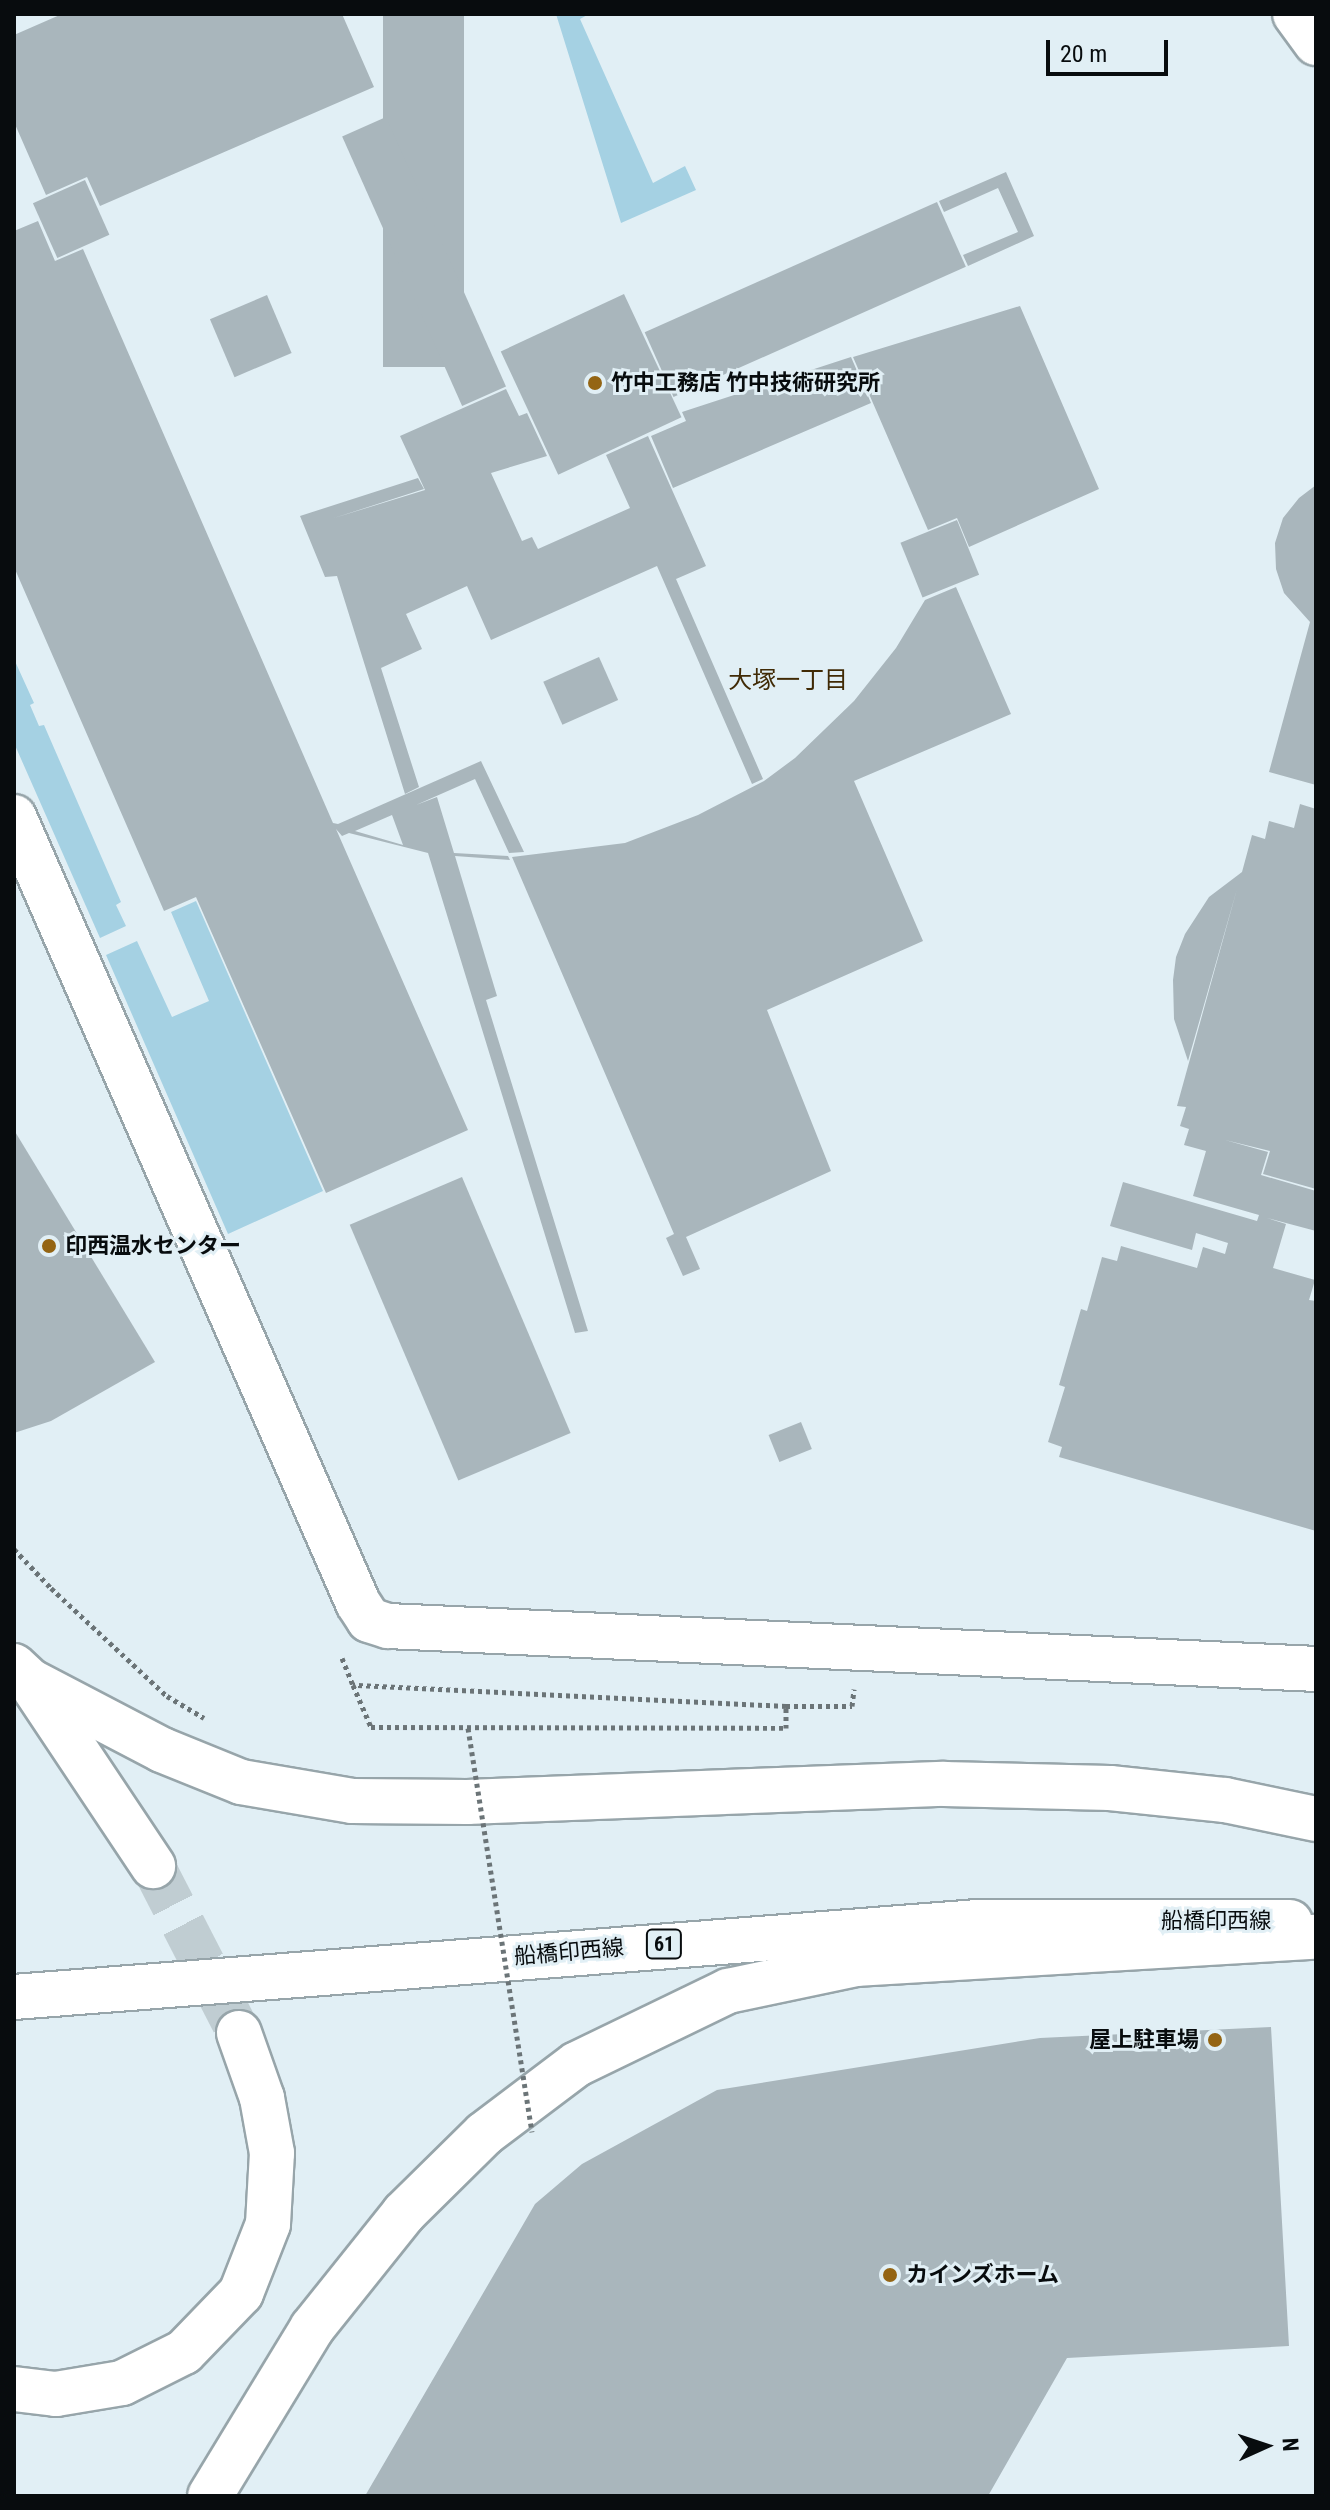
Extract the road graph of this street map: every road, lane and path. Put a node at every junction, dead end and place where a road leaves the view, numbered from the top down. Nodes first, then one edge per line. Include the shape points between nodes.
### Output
1 (1295, 14) edge
2 (1316, 43) edge
3 (14, 817) edge
4 (14, 1549) edge
5 (342, 1658) dead end
6 (1316, 1669) edge
7 (22, 1674) edge
8 (353, 1685) junction
9 (786, 1706) junction
10 (852, 1706) dead end
11 (215, 1724) dead end
12 (468, 1728) junction
13 (470, 1776) dead end
14 (485, 1776) dead end
15 (1316, 1819) edge
16 (153, 1866) tunnel mouth
17 (1316, 1923) edge
18 (1316, 1937) edge
19 (14, 1997) edge
20 (239, 2033) tunnel mouth
21 (545, 2123) dead end
22 (532, 2132) junction
23 (522, 2142) dead end
24 (14, 2389) edge
25 (210, 2496) edge

1 - 2 main road
3 - 6 main road via 369,1620 388,1626
4 - 11 path via 167,1696
5 - 8 path
7 - 15 main road via 162,1750 241,1782 352,1801 467,1802 944,1784 1110,1788 1225,1800
7 - 16 main road
8 - 9 path
8 - 12 path via 371,1727
9 - 10 path
9 - 12 path via 786,1728
12 - 22 path, bridge
13 - 14 path
17 - 19 main road, 船橋印西線 / 61 via 978,1922
18 - 25 main road via 856,1964 728,1991 577,2064 484,2134 404,2213 312,2328
20 - 24 main road via 262,2098 272,2153 268,2224 241,2293 184,2352 122,2383 56,2394
21 - 22 path
22 - 23 path

